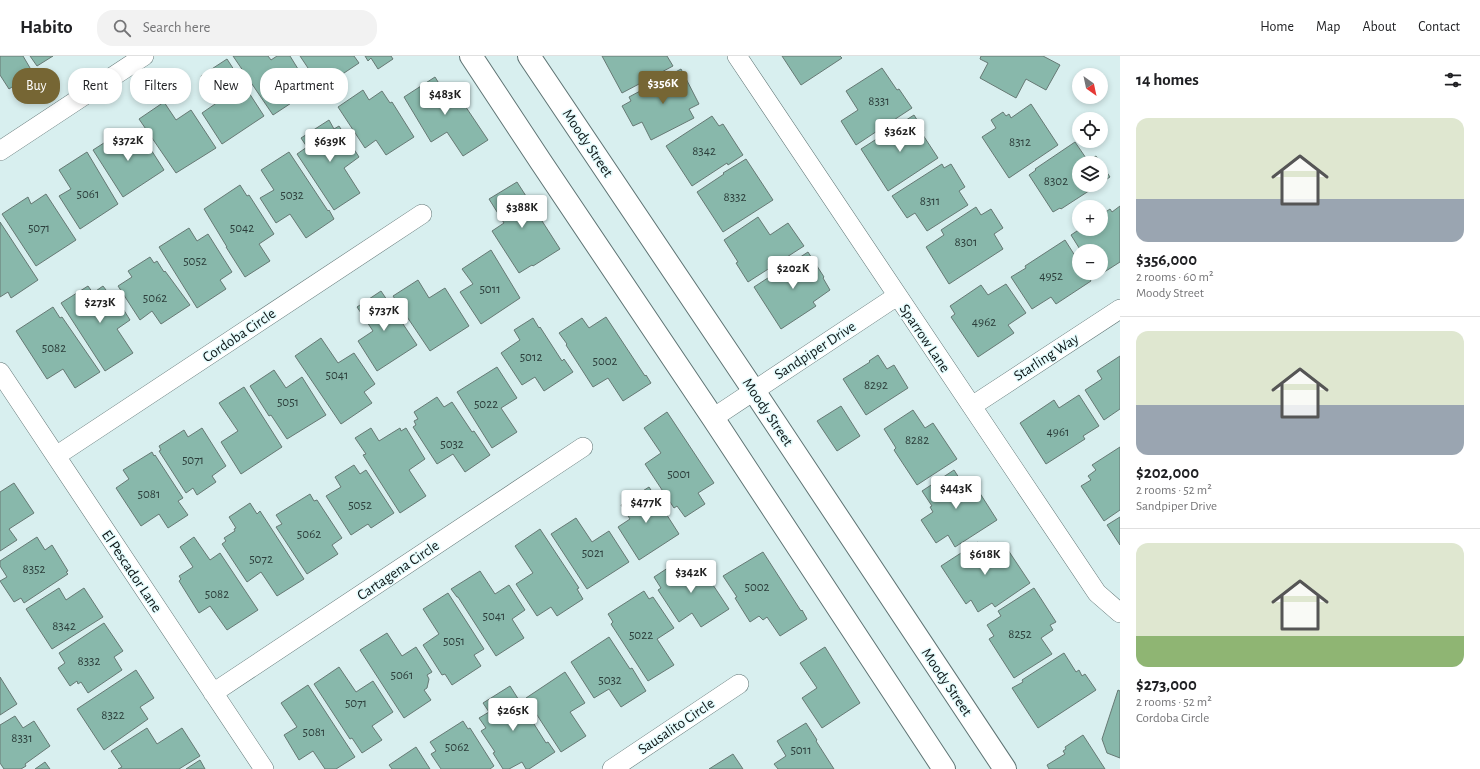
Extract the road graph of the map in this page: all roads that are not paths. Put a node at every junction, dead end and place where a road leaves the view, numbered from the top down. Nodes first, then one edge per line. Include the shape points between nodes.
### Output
1 (144, 56) edge
2 (471, 56) edge
3 (529, 56) edge
4 (738, 56) edge
5 (0, 151) edge
6 (422, 214) dead end
7 (897, 296) junction
8 (1120, 309) edge
9 (0, 372) edge
10 (754, 391) junction
11 (972, 406) junction
12 (713, 418) junction
13 (583, 447) dead end
14 (56, 456) junction
15 (1120, 613) edge
16 (740, 684) dead end
17 (213, 693) junction
18 (264, 769) edge
19 (612, 769) edge
20 (944, 769) edge
21 (1005, 769) edge

1 - 5 street
2 - 12 main road
3 - 10 main road, Moody Street
4 - 7 street, Sparrow Lane
6 - 14 street, Cordoba Circle
7 - 10 street, Sandpiper Drive
7 - 11 street, Sparrow Lane
8 - 11 street, Starling Way
9 - 14 street, El Pescador Lane
10 - 12 street, Sandpiper Drive
10 - 21 main road, Moody Street
11 - 15 street, Sparrow Lane via 1096,593
12 - 20 main road
13 - 17 street, Cartagena Circle
14 - 17 street, El Pescador Lane
16 - 19 street, Sausalito Circle
17 - 18 street, El Pescador Lane

